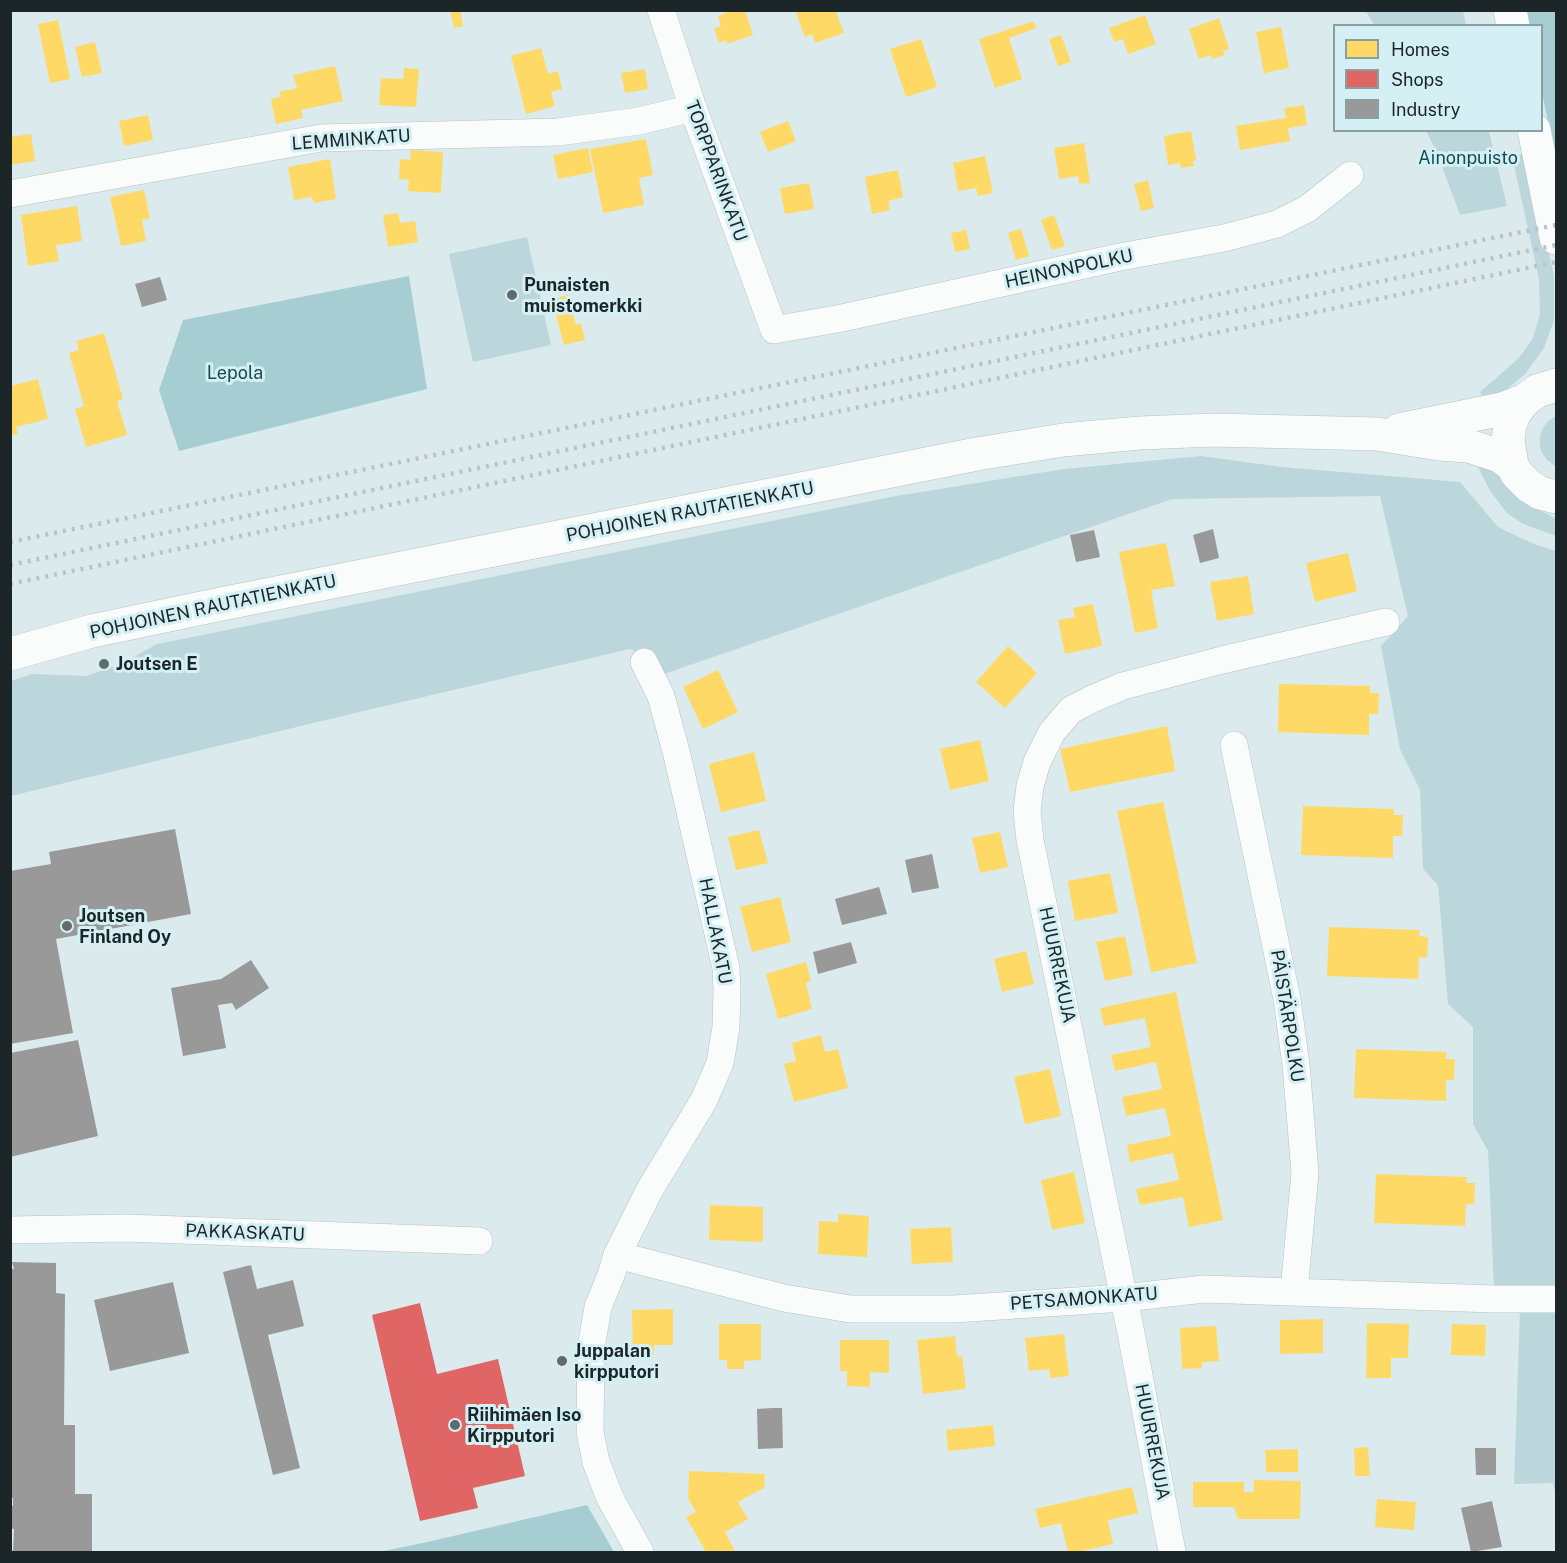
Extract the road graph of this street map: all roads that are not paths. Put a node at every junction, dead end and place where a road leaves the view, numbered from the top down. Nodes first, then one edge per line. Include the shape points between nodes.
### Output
1 (661, 10) edge
2 (693, 108) junction
3 (1534, 132) edge
4 (1350, 175) dead end
5 (10, 194) edge
6 (1557, 238) edge
7 (774, 330) joint
8 (1557, 363) edge
9 (1539, 392) edge
10 (1377, 434) junction
11 (1512, 465) junction
12 (1555, 498) edge
13 (1386, 622) dead end
14 (10, 654) edge
15 (644, 662) dead end
16 (1234, 745) dead end
17 (10, 1230) edge
18 (478, 1240) dead end
19 (617, 1255) junction
20 (1294, 1291) junction
21 (1124, 1298) junction
22 (1557, 1299) edge
23 (640, 1552) edge
24 (1172, 1552) edge

1 - 2 street, TORPPARINKATU
2 - 5 street, LEMMINKATU via 639,121 558,132 321,138
2 - 7 street, TORPPARINKATU
3 - 6 street
4 - 7 street, HEINONPOLKU via 1307,209 1224,238
8 - 9 street
9 - 10 street, POHJOINEN RAUTATIENKATU via 1502,409
9 - 11 street via 1515,412 1510,425
10 - 11 street, POHJOINEN RAUTATIENKATU via 1469,446 1500,456
10 - 14 street, POHJOINEN RAUTATIENKATU via 1214,430 1140,433 999,450 221,604 92,631
11 - 12 street via 1528,486
13 - 21 street, HUURREKUJA via 1123,686 1071,710 1052,732 1037,762 1027,811 1030,840
15 - 19 street, HALLAKATU via 661,696 677,755 726,968 726,1027 720,1063 704,1100 649,1191
16 - 20 street, PÄISTÄRPOLKU via 1287,999 1296,1065 1305,1173
17 - 18 street, PAKKASKATU via 126,1228
19 - 21 street, PETSAMONKATU via 784,1298 850,1309 954,1309
19 - 23 street, HALLAKATU via 598,1307 591,1348 590,1432 610,1498
20 - 21 street, PETSAMONKATU via 1204,1288
20 - 22 street, PETSAMONKATU
21 - 24 street, HUURREKUJA

